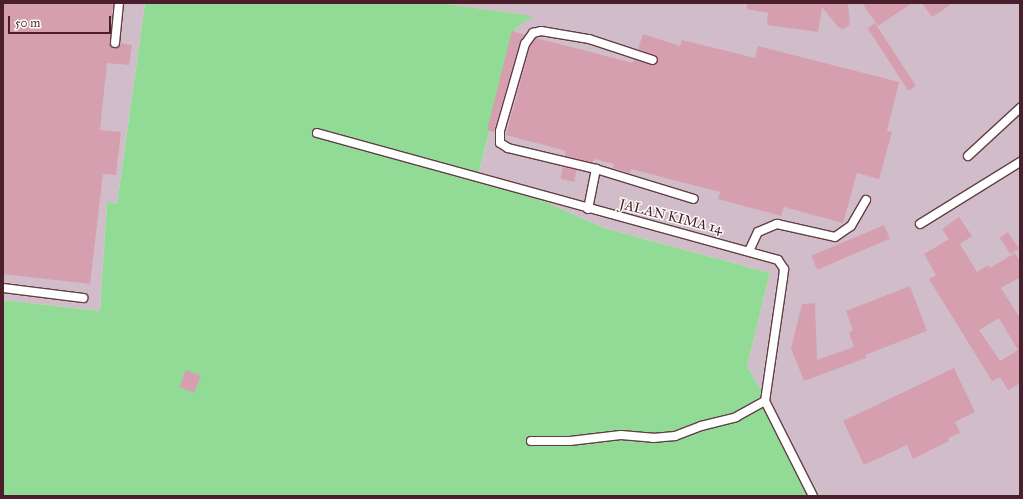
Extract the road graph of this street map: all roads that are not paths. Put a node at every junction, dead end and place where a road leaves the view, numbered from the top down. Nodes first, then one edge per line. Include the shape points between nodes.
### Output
1 (118, 3) edge
2 (115, 43) dead end
3 (653, 60) dead end
4 (1020, 108) edge
5 (317, 134) dead end
6 (968, 156) dead end
7 (1020, 162) edge
8 (596, 169) junction
9 (694, 199) dead end
10 (866, 200) dead end
11 (588, 209) junction
12 (920, 224) dead end
13 (749, 251) junction
14 (3, 288) edge
15 (83, 298) dead end
16 (765, 401) junction
17 (531, 441) dead end
18 (813, 496) edge

1 - 2 lane
3 - 8 lane via 589,39 541,31 533,33 525,44 500,131 500,143 508,148
4 - 6 lane
5 - 11 lane, JALAN KIMA 14
7 - 12 lane
8 - 9 lane
8 - 11 lane
10 - 13 lane via 851,226 835,237 777,224 758,232
11 - 13 lane, JALAN KIMA 14
13 - 16 lane, JALAN KIMA 14 via 778,260 784,269
14 - 15 lane
16 - 17 lane via 736,418 675,436 653,438 621,435 570,441
16 - 18 lane

